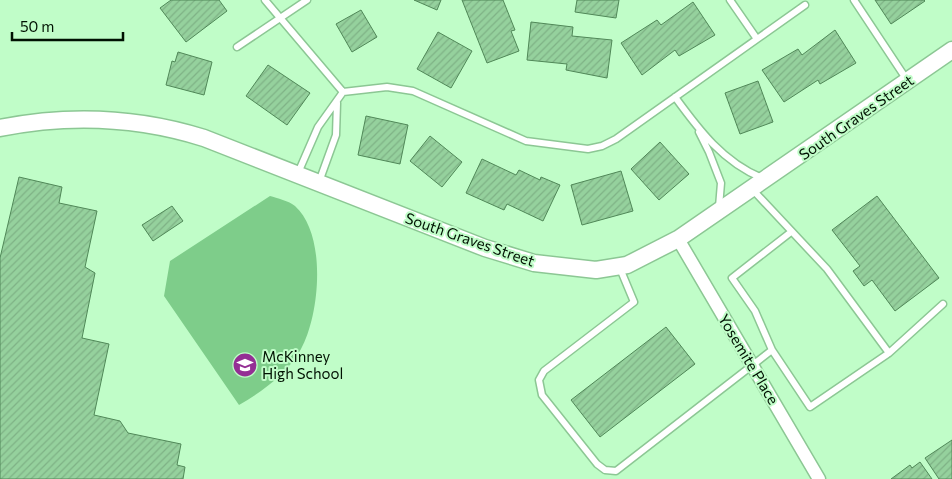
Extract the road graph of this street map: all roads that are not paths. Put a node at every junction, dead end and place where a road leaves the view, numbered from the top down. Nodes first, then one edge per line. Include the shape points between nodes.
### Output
1 (265, 0) edge
2 (307, 0) edge
3 (730, 0) edge
4 (854, 0) edge
5 (805, 5) dead end
6 (281, 18) junction
7 (756, 39) junction
8 (237, 47) dead end
9 (952, 50) edge
10 (907, 82) junction
11 (343, 92) junction
12 (675, 97) junction
13 (337, 103) junction
14 (693, 122) junction
15 (0, 128) edge
16 (297, 174) junction
17 (766, 179) junction
18 (319, 183) junction
19 (752, 189) junction
20 (718, 211) junction
21 (792, 232) junction
22 (678, 240) junction
23 (619, 266) junction
24 (943, 304) dead end
25 (772, 350) junction
26 (889, 353) junction
27 (752, 365) junction
28 (819, 479) edge

1 - 6 lane
2 - 6 lane
3 - 7 lane
4 - 10 lane
5 - 7 lane
6 - 8 lane
6 - 11 lane
7 - 12 lane
9 - 10 street, South Graves Street
10 - 17 street, South Graves Street
11 - 12 lane via 399,87 526,141 588,149 616,139
11 - 13 lane
12 - 14 lane
13 - 16 lane via 318,127
13 - 18 lane via 336,134
14 - 17 lane via 718,150 745,171
14 - 20 lane via 721,183
15 - 16 street, South Graves Street via 94,118 146,123 204,138
16 - 18 street, South Graves Street
17 - 19 street, South Graves Street
18 - 23 street, South Graves Street via 485,248 534,263 596,270
19 - 20 street, South Graves Street
19 - 21 lane
20 - 22 street, South Graves Street
21 - 25 lane via 732,278 755,311
21 - 26 lane via 826,269
22 - 23 street, South Graves Street via 651,255
22 - 27 street, Yosemite Place
23 - 27 lane via 634,302 544,371 539,380 542,395 605,470 616,471
24 - 26 lane
25 - 26 lane via 810,407
25 - 27 lane
27 - 28 street, Yosemite Place

